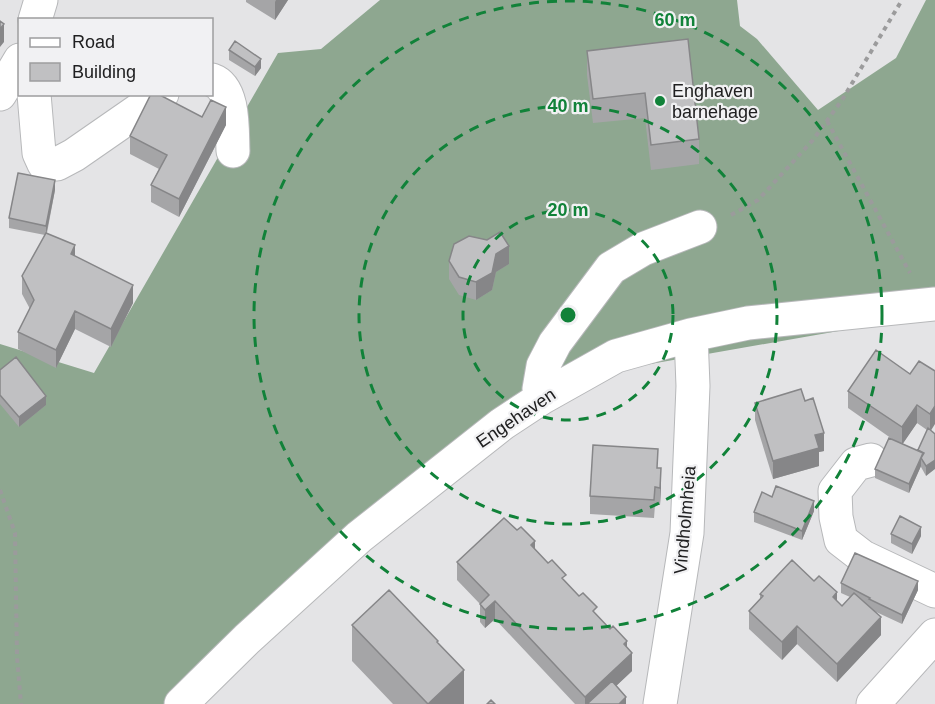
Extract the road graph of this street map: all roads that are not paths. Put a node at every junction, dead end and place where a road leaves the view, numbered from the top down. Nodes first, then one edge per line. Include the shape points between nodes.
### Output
1 (41, 0) edge
2 (36, 18) edge
3 (18, 63) edge
4 (213, 80) edge
5 (0, 93) edge
6 (34, 96) edge
7 (159, 96) edge
8 (232, 151) dead end
9 (700, 227) road end
10 (932, 308) edge
11 (691, 335) junction
12 (543, 397) junction
13 (871, 460) dead end
14 (935, 591) edge
15 (935, 635) edge
16 (181, 704) edge
17 (660, 704) edge
18 (873, 704) edge

1 - 2 street
3 - 5 street
4 - 8 street via 230,103
6 - 7 street via 39,153 44,164 57,164 74,155
9 - 12 street via 643,249 611,268 555,343 543,366 539,389
10 - 11 street, Engehaven via 748,323
11 - 12 street, Engehaven via 616,356
11 - 17 street, Vindholmheia via 693,386 687,533
12 - 16 street, Engehaven via 502,424 359,537
13 - 14 street via 856,464 835,491 842,540 863,557
15 - 18 street

